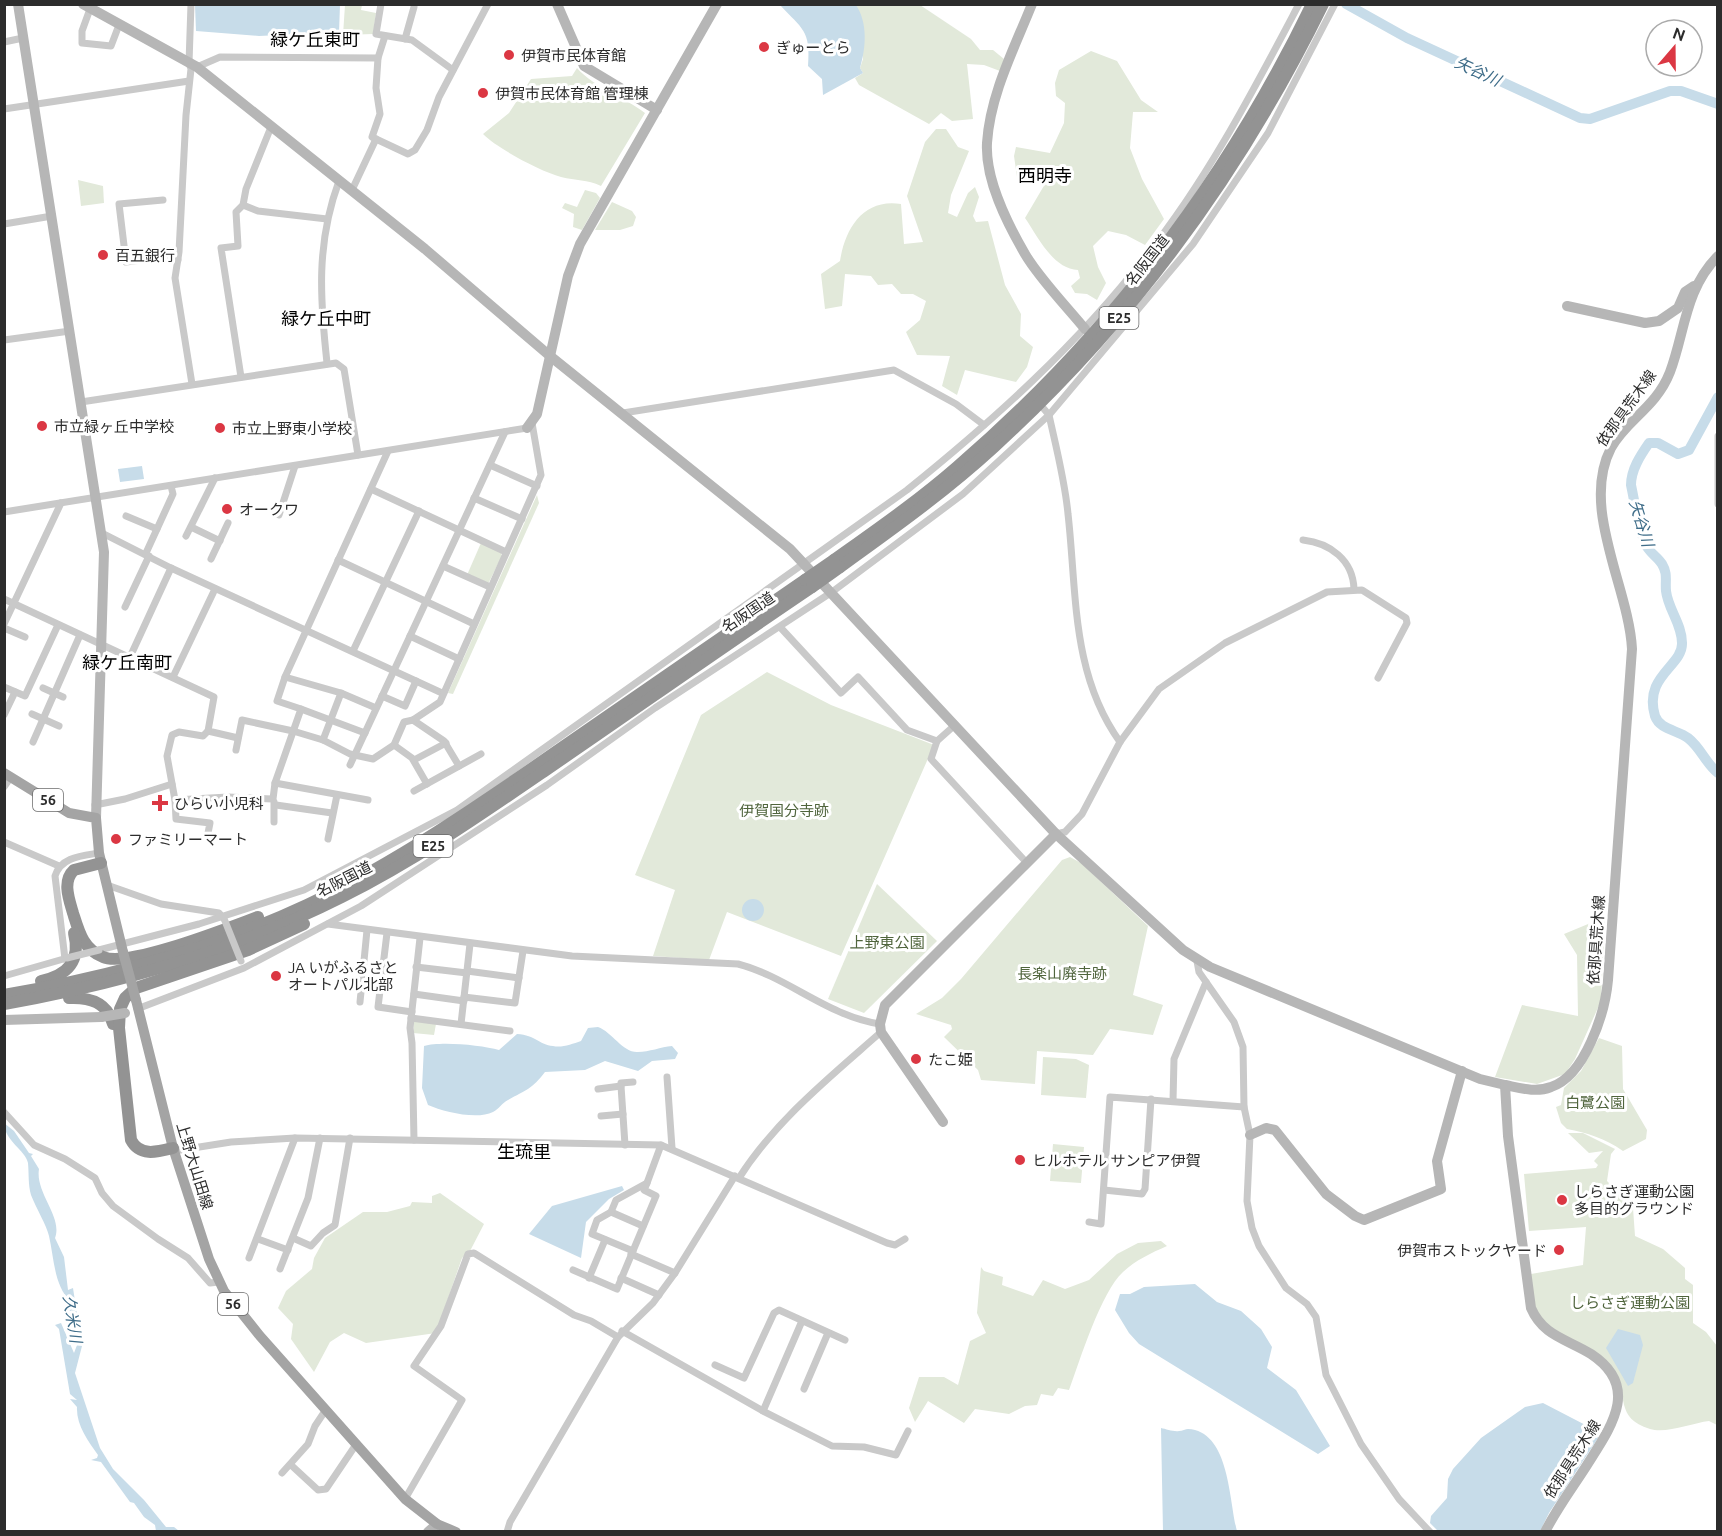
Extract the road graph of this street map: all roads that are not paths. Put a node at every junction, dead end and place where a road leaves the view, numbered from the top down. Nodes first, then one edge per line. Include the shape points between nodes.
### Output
1 (18, 4) edge
2 (191, 4) edge
3 (381, 4) edge
4 (488, 4) edge
5 (557, 4) edge
6 (717, 4) edge
7 (1032, 4) edge
8 (1299, 4) edge
9 (1312, 4) edge
10 (1323, 4) edge
11 (1335, 5) edge
12 (86, 7) edge
13 (414, 7) dead end
14 (119, 25) junction
15 (385, 36) junction
16 (24, 38) junction
17 (405, 39) junction
18 (4, 42) edge
19 (378, 57) junction
20 (193, 65) junction
21 (453, 70) junction
22 (189, 81) junction
23 (34, 105) junction
24 (4, 109) edge
25 (657, 110) junction
26 (271, 127) junction
27 (376, 139) junction
28 (339, 181) junction
29 (352, 190) junction
30 (163, 200) dead end
31 (243, 205) junction
32 (52, 216) junction
33 (327, 219) junction
34 (4, 224) edge
35 (1718, 256) edge
36 (178, 260) junction
37 (1695, 286) junction
38 (1567, 306) dead end
39 (1085, 329) junction
40 (70, 331) junction
41 (4, 340) edge
42 (550, 356) junction
43 (327, 363) junction
44 (241, 377) junction
45 (192, 384) junction
46 (81, 402) junction
47 (1047, 412) junction
48 (623, 413) junction
49 (529, 425) junction
50 (984, 425) junction
51 (505, 432) junction
52 (1718, 436) edge
53 (388, 451) junction
54 (358, 455) junction
55 (490, 465) junction
56 (295, 466) junction
57 (215, 478) junction
58 (171, 486) junction
59 (537, 486) junction
60 (371, 489) junction
61 (96, 497) junction
62 (474, 498) junction
63 (61, 503) junction
64 (1718, 504) edge
65 (419, 511) junction
66 (4, 512) edge
67 (279, 515) dead end
68 (126, 516) dead end
69 (522, 519) junction
70 (228, 523) dead end
71 (191, 527) junction
72 (157, 529) junction
73 (459, 530) junction
74 (102, 533) junction
75 (186, 536) dead end
76 (1304, 540) dead end
77 (220, 541) junction
78 (506, 552) junction
79 (147, 555) junction
80 (211, 559) dead end
81 (338, 560) junction
82 (804, 563) junction
83 (837, 564) junction
84 (443, 566) junction
85 (171, 568) junction
86 (384, 583) junction
87 (808, 583) junction
88 (490, 587) junction
89 (215, 589) junction
90 (1354, 589) junction
91 (832, 592) junction
92 (4, 599) edge
93 (426, 602) junction
94 (14, 603) junction
95 (125, 607) dead end
96 (474, 624) junction
97 (58, 625) junction
98 (4, 626) edge
99 (780, 627) junction
100 (306, 631) junction
101 (80, 635) junction
102 (410, 636) junction
103 (25, 638) dead end
104 (102, 645) junction
105 (353, 651) junction
106 (130, 657) junction
107 (459, 659) junction
108 (394, 670) junction
109 (173, 677) junction
110 (285, 677) junction
111 (1378, 678) dead end
112 (416, 681) junction
113 (4, 687) edge
114 (43, 688) dead end
115 (15, 692) junction
116 (341, 693) junction
117 (442, 693) junction
118 (59, 696) junction
119 (382, 696) junction
120 (376, 708) junction
121 (301, 709) junction
122 (32, 714) dead end
123 (4, 715) edge
124 (331, 718) junction
125 (44, 719) junction
126 (413, 720) junction
127 (955, 725) junction
128 (59, 726) dead end
129 (208, 731) junction
130 (293, 731) junction
131 (365, 733) junction
132 (238, 738) junction
133 (322, 740) junction
134 (938, 741) junction
135 (33, 742) dead end
136 (1120, 742) junction
137 (446, 743) junction
138 (394, 745) junction
139 (236, 750) dead end
140 (481, 754) dead end
141 (355, 756) junction
142 (414, 760) junction
143 (350, 765) dead end
144 (459, 766) junction
145 (8, 775) edge
146 (275, 783) junction
147 (172, 784) junction
148 (427, 784) junction
149 (4, 787) edge
150 (414, 791) dead end
151 (337, 795) junction
152 (175, 800) junction
153 (368, 800) dead end
154 (274, 802) junction
155 (95, 805) junction
156 (332, 813) junction
157 (96, 818) junction
158 (274, 822) dead end
159 (436, 833) junction
160 (1056, 834) junction
161 (207, 838) dead end
162 (328, 839) dead end
163 (4, 842) edge
164 (100, 858) junction
165 (1026, 862) junction
166 (59, 867) junction
167 (379, 878) junction
168 (106, 885) junction
169 (224, 918) junction
170 (328, 924) junction
171 (367, 930) junction
172 (387, 933) junction
173 (420, 938) junction
174 (471, 944) junction
175 (122, 948) junction
176 (523, 951) junction
177 (66, 958) junction
178 (1197, 961) junction
179 (242, 965) junction
180 (416, 967) junction
181 (467, 972) junction
182 (4, 976) edge
183 (519, 978) junction
184 (1206, 982) junction
185 (4, 988) edge
186 (414, 994) junction
187 (4, 995) edge
188 (464, 999) junction
189 (360, 1002) dead end
190 (136, 1004) junction
191 (4, 1006) edge
192 (411, 1015) junction
193 (4, 1020) edge
194 (461, 1024) junction
195 (880, 1028) junction
196 (510, 1031) dead end
197 (1462, 1071) junction
198 (667, 1077) dead end
199 (633, 1082) dead end
200 (1505, 1085) junction
201 (621, 1086) junction
202 (598, 1089) dead end
203 (1151, 1099) junction
204 (1173, 1101) junction
205 (1244, 1107) junction
206 (4, 1112) edge
207 (623, 1114) junction
208 (601, 1116) dead end
209 (943, 1122) dead end
210 (1250, 1135) junction
211 (295, 1138) junction
212 (320, 1138) junction
213 (350, 1138) junction
214 (414, 1140) junction
215 (625, 1145) junction
216 (661, 1145) junction
217 (672, 1148) junction
218 (173, 1150) junction
219 (737, 1177) junction
220 (647, 1183) junction
221 (1104, 1190) junction
222 (611, 1212) junction
223 (1089, 1222) dead end
224 (643, 1226) junction
225 (293, 1238) junction
226 (258, 1239) junction
227 (905, 1239) dead end
228 (605, 1240) junction
229 (288, 1250) junction
230 (632, 1253) junction
231 (249, 1258) dead end
232 (280, 1269) dead end
233 (573, 1270) dead end
234 (675, 1273) junction
235 (589, 1278) junction
236 (621, 1278) junction
237 (219, 1282) junction
238 (659, 1295) junction
239 (802, 1321) junction
240 (828, 1332) junction
241 (620, 1334) junction
242 (845, 1340) dead end
243 (715, 1365) dead end
244 (804, 1389) dead end
245 (326, 1411) junction
246 (763, 1411) junction
247 (908, 1431) dead end
248 (355, 1446) junction
249 (291, 1465) junction
250 (282, 1473) dead end
251 (405, 1499) junction
252 (435, 1528) edge
253 (428, 1532) edge
254 (456, 1532) edge
255 (507, 1532) edge
256 (1430, 1532) edge
257 (1545, 1532) edge

1 - 16 street
2 - 20 street
3 - 15 street via 376,34
4 - 21 street
5 - 25 street via 584,66
6 - 25 street
7 - 39 street via 1000,83 990,123 987,145 992,180 1026,256
8 - 39 street via 1263,73 1172,221
9 - 83 highway, 名阪国道 / E25 via 1267,93 1216,176 1120,303 1044,387 988,440
10 - 83 highway, 名阪国道 / E25 via 1238,160 1198,219 1127,309 993,448 932,499
11 - 47 street via 1268,133 1192,244
12 - 14 street
12 - 14 street via 82,43 111,46
13 - 17 street
14 - 20 street
15 - 17 street
15 - 19 street
16 - 18 street
16 - 23 street
17 - 21 street via 431,52
19 - 20 street via 220,57
19 - 27 street via 376,88 380,114 372,137
20 - 22 street
20 - 26 street
21 - 27 street via 415,150 408,154
22 - 23 street
22 - 36 street
23 - 24 street
23 - 32 street
25 - 42 street via 580,244 568,276
26 - 28 street
26 - 31 street
27 - 29 street
28 - 29 street
28 - 33 street
29 - 42 street
30 - 36 street via 119,204 126,262
31 - 33 street via 258,211
31 - 44 street via 236,212 238,246 221,248
32 - 34 street
32 - 40 street
33 - 43 street via 320,298
35 - 37 street, 依那具荒木線
36 - 45 street via 176,292
37 - 38 street via 1685,292 1678,308 1659,321 1645,322
37 - 200 street, 依那具荒木線 via 1668,376 1648,408 1612,447 1605,465 1602,490 1608,545 1628,612 1632,649 1603,1009 1587,1049 1566,1080 1541,1090
39 - 50 street via 1027,391
40 - 41 street
40 - 46 street
42 - 48 street
42 - 49 street via 537,414
43 - 44 street
43 - 54 street via 344,369
44 - 45 street
45 - 46 street
46 - 61 street
47 - 91 street via 963,494
47 - 136 street via 1068,512 1081,651 1103,718
48 - 50 street via 894,370 956,404
48 - 82 street
49 - 51 street
49 - 59 street via 542,475
50 - 82 street via 907,490
51 - 53 street
51 - 55 street
52 - 64 street
53 - 54 street
53 - 60 street
54 - 56 street
55 - 59 street
55 - 62 street
56 - 57 street
56 - 67 street
57 - 58 street
57 - 71 street
58 - 61 street
58 - 72 street via 172,494
59 - 69 street
60 - 65 street
60 - 81 street
61 - 63 street
61 - 74 street
62 - 69 street
62 - 73 street
63 - 66 street
63 - 94 street
65 - 73 street
65 - 86 street
68 - 72 street
69 - 78 street
70 - 77 street
71 - 75 street
71 - 77 street
72 - 79 street
73 - 78 street
73 - 84 street
74 - 79 street
74 - 104 street
76 - 90 street via 1334,549 1354,579
77 - 80 street
78 - 88 street
79 - 85 street
79 - 95 street
81 - 86 street
81 - 100 street
82 - 91 street
82 - 169 street via 457,810 304,890
83 - 87 highway, 名阪国道 / E25, bridge
84 - 88 street
84 - 93 street
85 - 89 street
85 - 106 street
86 - 93 street
86 - 105 street
87 - 159 highway, 名阪国道 / E25
87 - 167 highway, 名阪国道 / E25 via 477,818
88 - 96 street
89 - 100 street
89 - 109 street
90 - 111 street via 1370,593 1406,618 1407,623
90 - 136 street via 1327,592 1225,643 1159,689
91 - 99 street
91 - 127 street
92 - 94 street
93 - 96 street
93 - 102 street
94 - 97 street
94 - 98 street
96 - 107 street
97 - 101 street
97 - 115 street via 25,696
98 - 103 street
99 - 134 street via 841,693 858,677 908,730
99 - 170 street via 519,803
100 - 105 street
100 - 110 street
101 - 104 street
101 - 118 street
102 - 107 street
102 - 108 street
104 - 106 street
104 - 155 street
105 - 108 street
106 - 109 street
107 - 117 street
108 - 112 street
108 - 119 street
109 - 129 street via 214,697
110 - 116 street
110 - 121 street via 277,701
112 - 117 street
112 - 119 street via 405,706
113 - 115 street
114 - 118 street
115 - 123 street
116 - 120 street
116 - 124 street
117 - 126 street via 440,702
118 - 125 street
119 - 120 street
120 - 131 street
121 - 124 street
121 - 130 street
122 - 125 street
124 - 131 street
124 - 133 street
125 - 128 street
125 - 135 street
126 - 137 street
126 - 138 street via 404,722
127 - 134 street
127 - 160 street
129 - 132 street
129 - 147 street via 203,736 179,732 172,735 167,756
130 - 132 street via 242,720
130 - 133 street
130 - 146 street
131 - 141 street
132 - 139 street
133 - 141 street
134 - 165 street via 931,759
136 - 160 street via 1082,814 1065,832
137 - 142 street
137 - 144 street
138 - 141 street via 373,759
138 - 142 street
140 - 144 street
141 - 143 street
142 - 148 street
144 - 148 street
145 - 149 street
145 - 157 main road, 56 via 69,813
146 - 151 street
146 - 154 street
147 - 152 street
147 - 155 street
148 - 150 street
151 - 153 street
151 - 156 street
152 - 154 street via 228,796
152 - 161 street via 176,819 210,823
154 - 156 street
154 - 158 street
155 - 157 street
156 - 162 street
157 - 164 main road, 上野大山田線 / 56
159 - 164 highway via 323,891 247,921 122,961 102,957 84,944 67,891 74,870
159 - 187 highway, 名阪国道 / E25 via 338,889 236,934 117,972
160 - 165 street
160 - 178 street
163 - 166 street
164 - 166 street via 73,858
164 - 168 main road, 上野大山田線 / 56
164 - 185 highway via 74,864 62,879 77,945 72,966 54,978
165 - 195 street via 888,1000
166 - 177 street via 54,883
167 - 191 highway, 名阪国道 / E25 via 307,914 199,957 109,983
167 - 218 highway via 277,937 217,962 144,985 125,998 119,1028 131,1140 142,1151
168 - 169 street via 161,904 213,911
168 - 175 main road, 上野大山田線 / 56
169 - 175 street
169 - 179 street, bridge
170 - 171 street
170 - 179 street
171 - 172 street
171 - 189 street
172 - 173 street
172 - 192 street via 378,1007
173 - 174 street
173 - 180 street
174 - 176 street
174 - 181 street
175 - 177 street, bridge
175 - 190 main road, 上野大山田線 / 56, bridge
176 - 183 street
176 - 195 street via 738,964 758,969 827,1007
177 - 182 street
178 - 184 street
178 - 197 street
179 - 190 street
180 - 181 street
180 - 186 street
181 - 183 street
181 - 188 street
183 - 188 street via 515,1003
184 - 204 street via 1174,1059
184 - 205 street via 1242,1040
186 - 188 street
186 - 192 street
188 - 194 street
190 - 193 street, bridge via 125,1013 101,1017
190 - 218 main road, 上野大山田線 / 56
191 - 218 highway via 80,998 95,1000 105,1008 114,1029 128,1148 146,1158
192 - 194 street
192 - 214 street
194 - 196 street
195 - 209 street
195 - 219 street via 783,1120
197 - 200 street
197 - 210 street via 1437,1161 1441,1189 1364,1220 1326,1194 1275,1130 1266,1128
198 - 217 street
199 - 201 street
200 - 257 street, 依那具荒木線 via 1531,1308 1551,1335 1589,1353 1607,1367 1619,1397 1613,1423
201 - 202 street
201 - 207 street
203 - 204 street
203 - 221 street via 1145,1190 1142,1194
203 - 221 street via 1110,1096
204 - 205 street
205 - 210 street
206 - 237 street via 34,1145 95,1178 112,1206 188,1258 210,1283
207 - 208 street
207 - 215 street
210 - 256 street via 1248,1216 1259,1246 1286,1288 1307,1304 1316,1317 1326,1375 1361,1444 1399,1499
211 - 212 street
211 - 218 street
211 - 226 street
212 - 213 street
212 - 225 street via 308,1198
213 - 214 street
213 - 225 street via 335,1225 311,1246
214 - 215 street
215 - 216 street
216 - 217 street
216 - 220 street
217 - 219 street
218 - 237 main road, 上野大山田線 / 56
219 - 227 street via 887,1244 895,1245
219 - 234 street
220 - 222 street via 616,1200
220 - 224 street via 644,1191 656,1196
221 - 223 street via 1101,1224
222 - 224 street
222 - 228 street via 597,1220 592,1234
224 - 230 street
225 - 229 street
226 - 229 street
226 - 231 street
228 - 230 street
228 - 235 street
229 - 232 street
230 - 234 street
230 - 236 street
233 - 235 street
234 - 238 street
235 - 236 street via 617,1289
236 - 238 street
237 - 245 main road, 上野大山田線 / 56 via 239,1312
238 - 241 street
239 - 240 street
239 - 243 street via 779,1310 774,1312 744,1378
239 - 246 street
240 - 242 street
240 - 244 street
241 - 246 street
241 - 251 street via 574,1314 474,1253 468,1254 441,1326 414,1366 462,1400
241 - 255 street
245 - 248 main road, 上野大山田線 / 56
245 - 249 street
246 - 247 street via 832,1446 864,1447 896,1455
248 - 249 street via 326,1489 318,1490
248 - 251 main road, 上野大山田線 / 56
249 - 250 street
251 - 252 main road, 上野大山田線 / 56
252 - 253 street
252 - 254 main road, 上野大山田線 / 56

